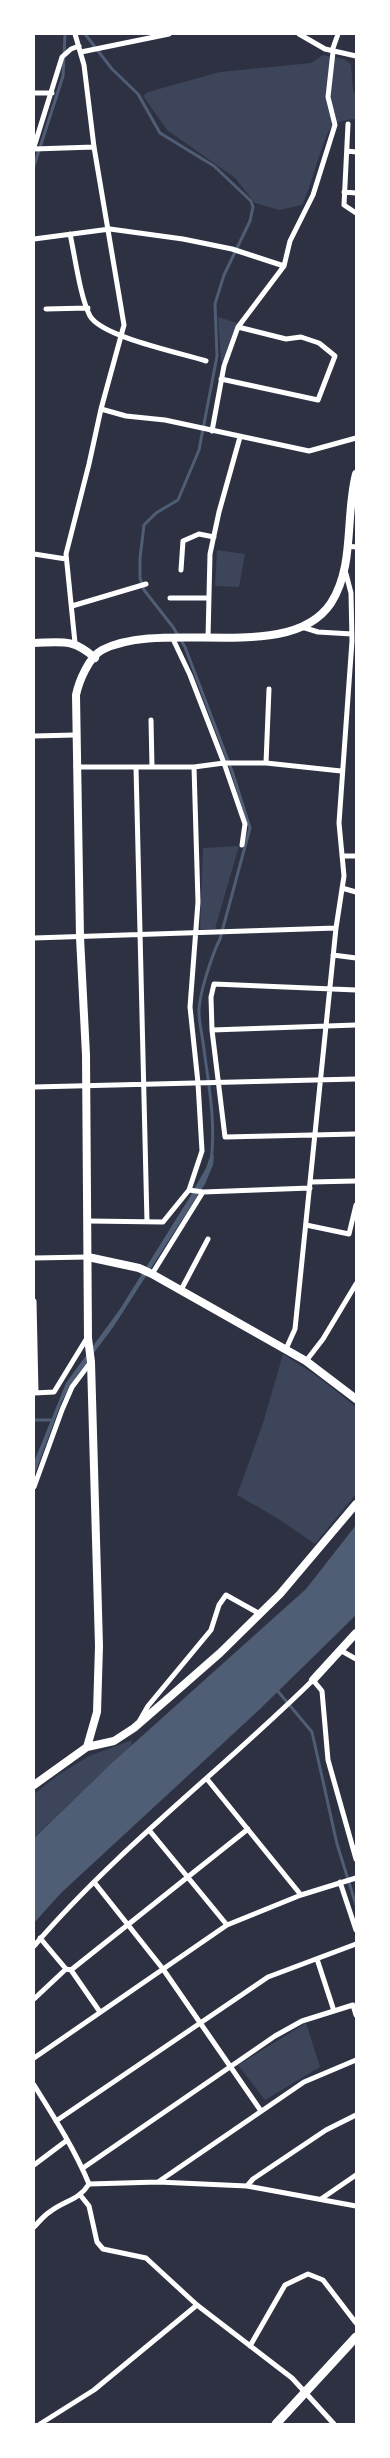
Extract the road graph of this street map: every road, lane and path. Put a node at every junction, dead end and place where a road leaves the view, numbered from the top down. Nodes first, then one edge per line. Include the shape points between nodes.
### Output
1 (75, 34) edge
2 (169, 34) edge
3 (299, 34) edge
4 (338, 34) edge
5 (80, 49) junction
6 (332, 51) junction
7 (356, 56) edge
8 (34, 92) edge
9 (52, 93) junction
10 (348, 124) dead end
11 (94, 147) junction
12 (34, 148) edge
13 (347, 151) junction
14 (356, 152) edge
15 (344, 192) junction
16 (356, 193) edge
17 (356, 213) edge
18 (110, 229) junction
19 (70, 234) junction
20 (34, 239) edge
21 (284, 266) junction
22 (88, 308) junction
23 (46, 309) dead end
24 (238, 327) junction
25 (123, 336) junction
26 (206, 361) dead end
27 (221, 379) junction
28 (101, 409) junction
29 (212, 431) junction
30 (240, 437) junction
31 (356, 438) edge
32 (356, 475) edge
33 (214, 536) junction
34 (347, 546) junction
35 (356, 547) edge
36 (34, 554) edge
37 (66, 559) junction
38 (345, 569) junction
39 (181, 570) dead end
40 (146, 584) dead end
41 (356, 585) edge
42 (350, 586) junction
43 (170, 598) dead end
44 (209, 598) junction
45 (72, 606) junction
46 (302, 627) junction
47 (353, 630) edge
48 (174, 637) junction
49 (208, 638) junction
50 (34, 643) edge
51 (75, 643) junction
52 (95, 658) junction
53 (270, 689) dead end
54 (150, 720) dead end
55 (75, 735) junction
56 (34, 736) edge
57 (224, 763) junction
58 (266, 763) junction
59 (76, 767) junction
60 (136, 767) junction
61 (152, 767) junction
62 (194, 767) junction
63 (341, 771) junction
64 (242, 845) dead end
65 (342, 856) junction
66 (356, 856) edge
67 (342, 888) junction
68 (356, 892) edge
69 (336, 928) junction
70 (197, 934) junction
71 (140, 935) junction
72 (80, 937) junction
73 (34, 938) edge
74 (333, 956) junction
75 (356, 958) edge
76 (330, 988) junction
77 (356, 990) edge
78 (356, 1025) edge
79 (326, 1026) junction
80 (212, 1030) junction
81 (320, 1080) junction
82 (356, 1080) edge
83 (218, 1082) junction
84 (198, 1083) junction
85 (144, 1084) junction
86 (86, 1086) junction
87 (34, 1087) edge
88 (316, 1134) junction
89 (356, 1134) edge
90 (356, 1182) edge
91 (310, 1185) junction
92 (189, 1190) junction
93 (203, 1192) junction
94 (356, 1205) edge
95 (88, 1221) junction
96 (147, 1222) junction
97 (306, 1225) junction
98 (208, 1239) dead end
99 (88, 1257) junction
100 (34, 1258) edge
101 (152, 1274) junction
102 (356, 1284) edge
103 (181, 1290) junction
104 (34, 1300) edge
105 (88, 1338) junction
106 (286, 1349) junction
107 (306, 1360) junction
108 (91, 1362) junction
109 (35, 1393) edge
110 (356, 1399) edge
111 (34, 1488) edge
112 (356, 1504) edge
113 (260, 1614) junction
114 (356, 1634) edge
115 (340, 1650) junction
116 (356, 1659) edge
117 (313, 1680) junction
118 (138, 1724) junction
119 (86, 1747) junction
120 (207, 1779) junction
121 (34, 1785) edge
122 (248, 1829) junction
123 (149, 1830) junction
124 (356, 1859) edge
125 (188, 1876) junction
126 (356, 1878) edge
127 (94, 1882) junction
128 (340, 1882) junction
129 (302, 1895) junction
130 (127, 1924) junction
131 (227, 1925) junction
132 (356, 1930) edge
133 (40, 1938) junction
134 (356, 1944) edge
135 (34, 1946) edge
136 (317, 1959) junction
137 (163, 1968) junction
138 (68, 1969) junction
139 (34, 1999) edge
140 (334, 2011) junction
141 (100, 2012) junction
142 (356, 2015) edge
143 (200, 2022) junction
144 (34, 2058) edge
145 (356, 2060) edge
146 (230, 2067) junction
147 (34, 2085) edge
148 (260, 2111) junction
149 (356, 2115) edge
150 (56, 2121) junction
151 (66, 2141) junction
152 (34, 2166) edge
153 (83, 2168) junction
154 (356, 2175) edge
155 (158, 2182) junction
156 (89, 2184) junction
157 (247, 2186) junction
158 (81, 2196) junction
159 (321, 2199) junction
160 (356, 2206) edge
161 (34, 2228) edge
162 (197, 2305) junction
163 (356, 2323) edge
164 (356, 2337) edge
165 (250, 2346) junction
166 (307, 2392) junction
167 (40, 2424) edge
168 (276, 2424) edge
169 (334, 2424) edge

1 - 5 street
2 - 5 street
3 - 6 street
4 - 6 street
5 - 9 street via 71,49 62,57
5 - 11 street
6 - 7 street
6 - 21 street via 328,97 335,125 313,195 290,241
8 - 9 street
9 - 12 street
10 - 13 street
11 - 12 street
11 - 18 street
13 - 14 street
13 - 15 street
15 - 16 street
15 - 17 street via 344,205
18 - 19 street
18 - 21 street via 232,249
18 - 25 street
19 - 20 street
19 - 22 street
21 - 24 street
22 - 23 street
22 - 25 street via 97,324
24 - 27 street
24 - 27 street via 318,343 335,356 318,400
25 - 26 street
25 - 28 street
27 - 29 street
28 - 29 street
28 - 37 street
29 - 30 street
30 - 31 street via 309,451
30 - 33 street
32 - 34 street
33 - 39 street via 199,534 183,541
33 - 44 street via 210,554
34 - 35 street
34 - 38 street
36 - 37 street
37 - 45 street
38 - 42 street
38 - 46 street via 339,589 329,605
40 - 45 street
41 - 42 street
42 - 47 street
43 - 44 street
44 - 49 street
45 - 51 street
46 - 47 street via 318,632
46 - 49 street via 268,636
47 - 63 street
48 - 49 street
48 - 52 street via 138,639 102,650
48 - 57 street
50 - 51 street
51 - 52 street
52 - 55 street via 78,684
53 - 58 street
54 - 61 street
55 - 56 street
55 - 59 street
57 - 58 street
57 - 62 street
57 - 64 street via 245,824
58 - 63 street
59 - 60 street
59 - 72 street
60 - 61 street
60 - 71 street
61 - 62 street
62 - 70 street via 198,844
63 - 65 street via 339,823
65 - 66 street
65 - 67 street
67 - 68 street
67 - 69 street
69 - 70 street
69 - 74 street
70 - 71 street
70 - 84 street via 190,1007
71 - 72 street
71 - 85 street
72 - 73 street
72 - 86 street
74 - 75 street
74 - 76 street
76 - 77 street
76 - 79 street
76 - 80 street via 214,984
78 - 79 street
79 - 80 street
79 - 81 street
80 - 83 street
81 - 82 street
81 - 83 street
81 - 88 street
83 - 84 street
83 - 88 street via 225,1137
84 - 85 street
84 - 92 street via 202,1151
85 - 86 street
85 - 96 street
86 - 87 street
86 - 95 street
88 - 89 street
88 - 91 street
90 - 91 street
91 - 93 street
91 - 97 street
92 - 93 street
92 - 96 street via 163,1222
93 - 101 street
94 - 97 street via 349,1234
95 - 96 street
95 - 99 street
97 - 106 street via 295,1329
98 - 103 street
99 - 100 street
99 - 101 street
99 - 105 street
101 - 103 street
102 - 107 street via 323,1339
103 - 106 street
104 - 109 street
105 - 108 street
105 - 109 street via 54,1392
106 - 107 street
107 - 110 street
108 - 111 street via 72,1387
108 - 119 street via 99,1646 97,1712
112 - 113 street
113 - 118 street
113 - 118 street via 226,1595 211,1630 148,1706
114 - 115 street
115 - 116 street
115 - 117 street
117 - 120 street
117 - 124 street via 322,1691 328,1760
118 - 119 street via 114,1741
119 - 121 street
120 - 122 street
120 - 123 street
122 - 125 street
122 - 129 street
123 - 125 street
123 - 127 street
125 - 130 street
125 - 131 street
126 - 128 street
127 - 130 street
127 - 133 street
128 - 129 street
128 - 132 street
129 - 131 street
130 - 137 street
130 - 138 street
131 - 137 street
133 - 135 street
133 - 138 street
134 - 136 street
136 - 140 street
136 - 143 street via 268,1977
137 - 141 street
137 - 143 street
138 - 139 street
138 - 141 street
140 - 142 street via 353,2005
140 - 146 street via 302,2021
141 - 144 street
143 - 146 street
143 - 150 street
145 - 148 street via 304,2082
146 - 148 street
146 - 153 street
147 - 150 street
148 - 155 street
149 - 157 street via 326,2130
150 - 151 street
151 - 152 street
151 - 153 street
153 - 156 street
154 - 159 street
155 - 156 street
155 - 157 street
156 - 158 street
157 - 159 street
158 - 161 street via 49,2212
158 - 162 street via 88,2206 97,2242 103,2249 146,2258
159 - 160 street
162 - 165 street
162 - 167 street via 94,2390
163 - 165 street via 323,2280 308,2274 285,2285
164 - 166 main road
165 - 166 street
166 - 168 main road
166 - 169 street

